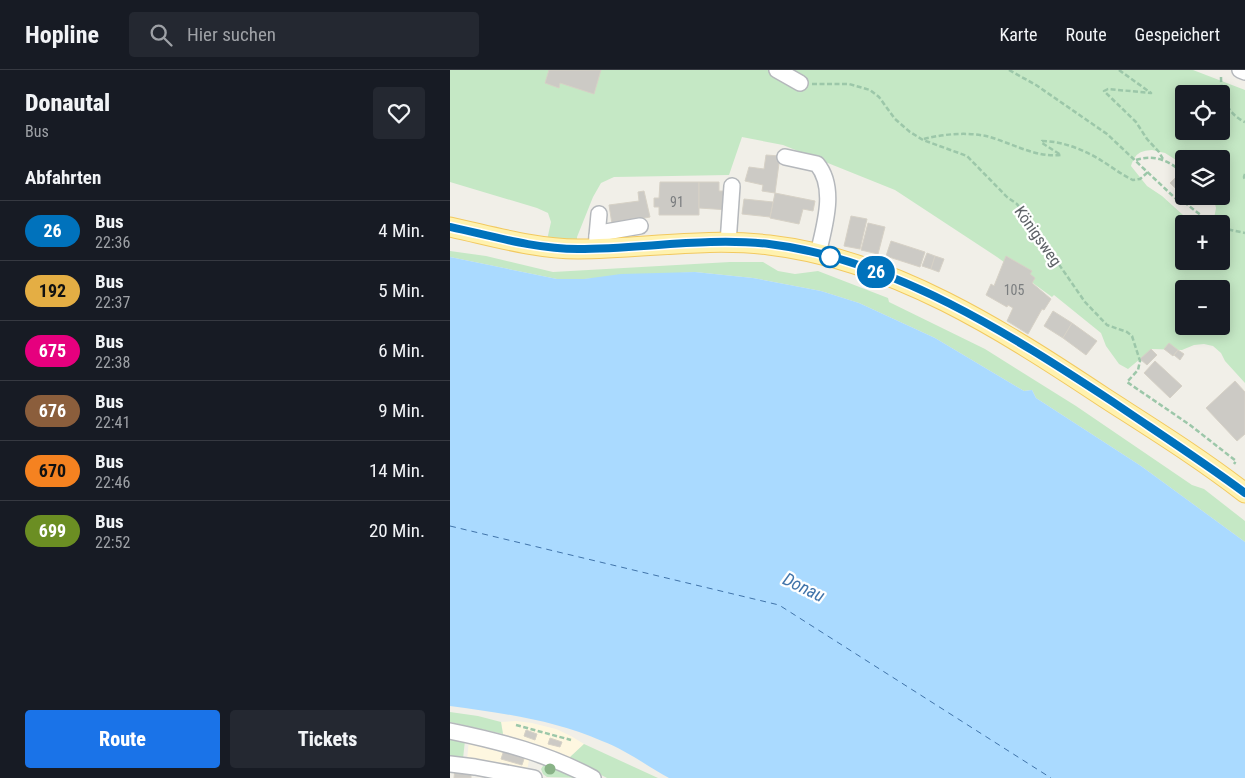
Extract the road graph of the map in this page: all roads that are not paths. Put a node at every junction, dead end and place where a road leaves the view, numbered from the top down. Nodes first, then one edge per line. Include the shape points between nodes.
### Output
1 (777, 70) edge
2 (1240, 70) edge
3 (1245, 72) edge
4 (800, 82) road end
5 (785, 157) dead end
6 (732, 186) dead end
7 (599, 214) dead end
8 (640, 226) dead end
9 (450, 227) edge
10 (597, 243) junction
11 (728, 243) junction
12 (818, 254) junction
13 (1245, 493) edge
14 (450, 731) edge
15 (539, 754) junction
16 (450, 764) edge
17 (533, 778) edge
18 (593, 778) edge

1 - 4 street
2 - 3 street
5 - 12 street via 817,164 822,174 828,205
6 - 11 street
7 - 10 street
8 - 10 street via 604,231
9 - 10 main road via 554,248
10 - 11 main road
11 - 12 main road via 769,244
12 - 13 main road via 903,282 1019,341 1210,466
14 - 15 street
15 - 17 street
15 - 18 street
16 - 17 street

